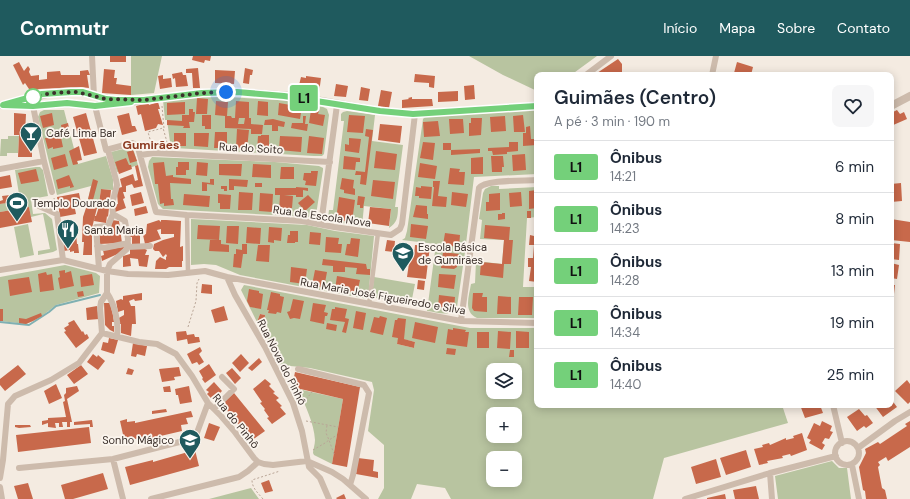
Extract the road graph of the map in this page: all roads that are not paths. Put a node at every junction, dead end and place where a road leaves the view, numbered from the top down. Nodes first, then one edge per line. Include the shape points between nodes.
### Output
1 (92, 56) edge
2 (612, 56) edge
3 (716, 56) edge
4 (590, 72) edge
5 (713, 72) edge
6 (94, 96) junction
7 (910, 96) edge
8 (144, 100) junction
9 (32, 102) junction
10 (894, 104) edge
11 (1, 105) edge
12 (337, 105) junction
13 (93, 106) junction
14 (534, 106) edge
15 (415, 114) junction
16 (108, 150) junction
17 (141, 155) junction
18 (44, 161) junction
19 (330, 162) junction
20 (0, 169) edge
21 (534, 180) edge
22 (52, 192) dead end
23 (39, 206) dead end
24 (113, 214) junction
25 (188, 215) junction
26 (321, 224) junction
27 (378, 233) junction
28 (128, 245) junction
29 (97, 246) junction
30 (150, 246) dead end
31 (63, 260) junction
32 (99, 269) junction
33 (0, 270) edge
34 (107, 271) junction
35 (188, 273) junction
36 (227, 277) junction
37 (107, 293) junction
38 (369, 304) junction
39 (461, 321) junction
40 (534, 323) edge
41 (102, 333) junction
42 (117, 337) junction
43 (298, 369) dead end
44 (222, 377) dead end
45 (208, 403) junction
46 (834, 408) edge
47 (214, 409) junction
48 (910, 412) edge
49 (842, 443) junction
50 (858, 448) junction
51 (836, 456) junction
52 (113, 459) junction
53 (307, 461) junction
54 (258, 462) junction
55 (852, 465) junction
56 (20, 468) dead end
57 (770, 473) junction
58 (0, 478) edge
59 (350, 485) junction
60 (0, 487) edge
61 (2, 499) edge
62 (122, 499) edge
63 (151, 499) edge
64 (329, 499) edge
65 (366, 499) edge
66 (685, 499) edge
67 (772, 499) edge
68 (859, 499) edge

1 - 6 street
2 - 4 street
3 - 5 street
6 - 8 street via 106,99
6 - 9 street via 83,92 42,94
6 - 13 street via 96,99
7 - 10 street
8 - 12 street via 202,93 237,92 288,96
8 - 13 street
9 - 11 street
9 - 13 street
9 - 18 street
12 - 15 street
12 - 19 street
13 - 16 street
14 - 15 street
15 - 27 street, Rua da Escola Nova via 402,224 400,229 391,234
16 - 17 street via 132,143
16 - 24 street via 117,185 112,204
17 - 19 street, Rua do Soito via 154,152
17 - 25 street, Rua da Escola Nova via 156,212
18 - 20 street
18 - 22 street
19 - 26 street
21 - 39 street via 489,182 479,188
23 - 31 street via 57,214
24 - 28 street via 125,221
24 - 29 street via 108,226 96,227
25 - 26 street, Rua da Escola Nova
25 - 35 street
26 - 27 street, Rua da Escola Nova
27 - 38 street
28 - 29 street via 104,248
28 - 30 street
28 - 34 street via 127,249 110,264
29 - 32 street
31 - 32 street
31 - 33 street
32 - 34 street
34 - 35 street via 147,275
34 - 37 street
35 - 36 street, Rua Maria José Figueiredo e Silva via 204,271
36 - 38 street, Rua Maria José Figueiredo e Silva
36 - 53 street, Rua Nova do Pinhô via 294,407 302,431
37 - 41 street via 100,308
37 - 42 street via 116,316
38 - 39 street, Rua Maria José Figueiredo e Silva
39 - 40 street, Rua Maria José Figueiredo e Silva
41 - 42 street, Rua do Pinhô
41 - 58 street via 79,363 51,380 15,396 8,404
42 - 45 street, Rua do Pinhô via 157,344 176,354
43 - 59 street via 368,388
44 - 47 street via 234,390
45 - 47 street, Rua do Pinhô
45 - 52 street via 195,438
46 - 49 street
47 - 54 street, Rua do Pinhô
48 - 50 street
49 - 50 street via 851,442
49 - 51 street via 836,448
50 - 55 street via 859,456
51 - 55 street via 840,463
51 - 57 street
52 - 56 street
52 - 62 street
53 - 54 street, Rua do Pinhô via 273,465
53 - 59 street via 332,472
53 - 64 street, Rua Nova do Pinhô via 309,467 320,478
54 - 63 street via 239,477
55 - 68 street
57 - 66 street
57 - 67 street
59 - 65 street
60 - 61 street

